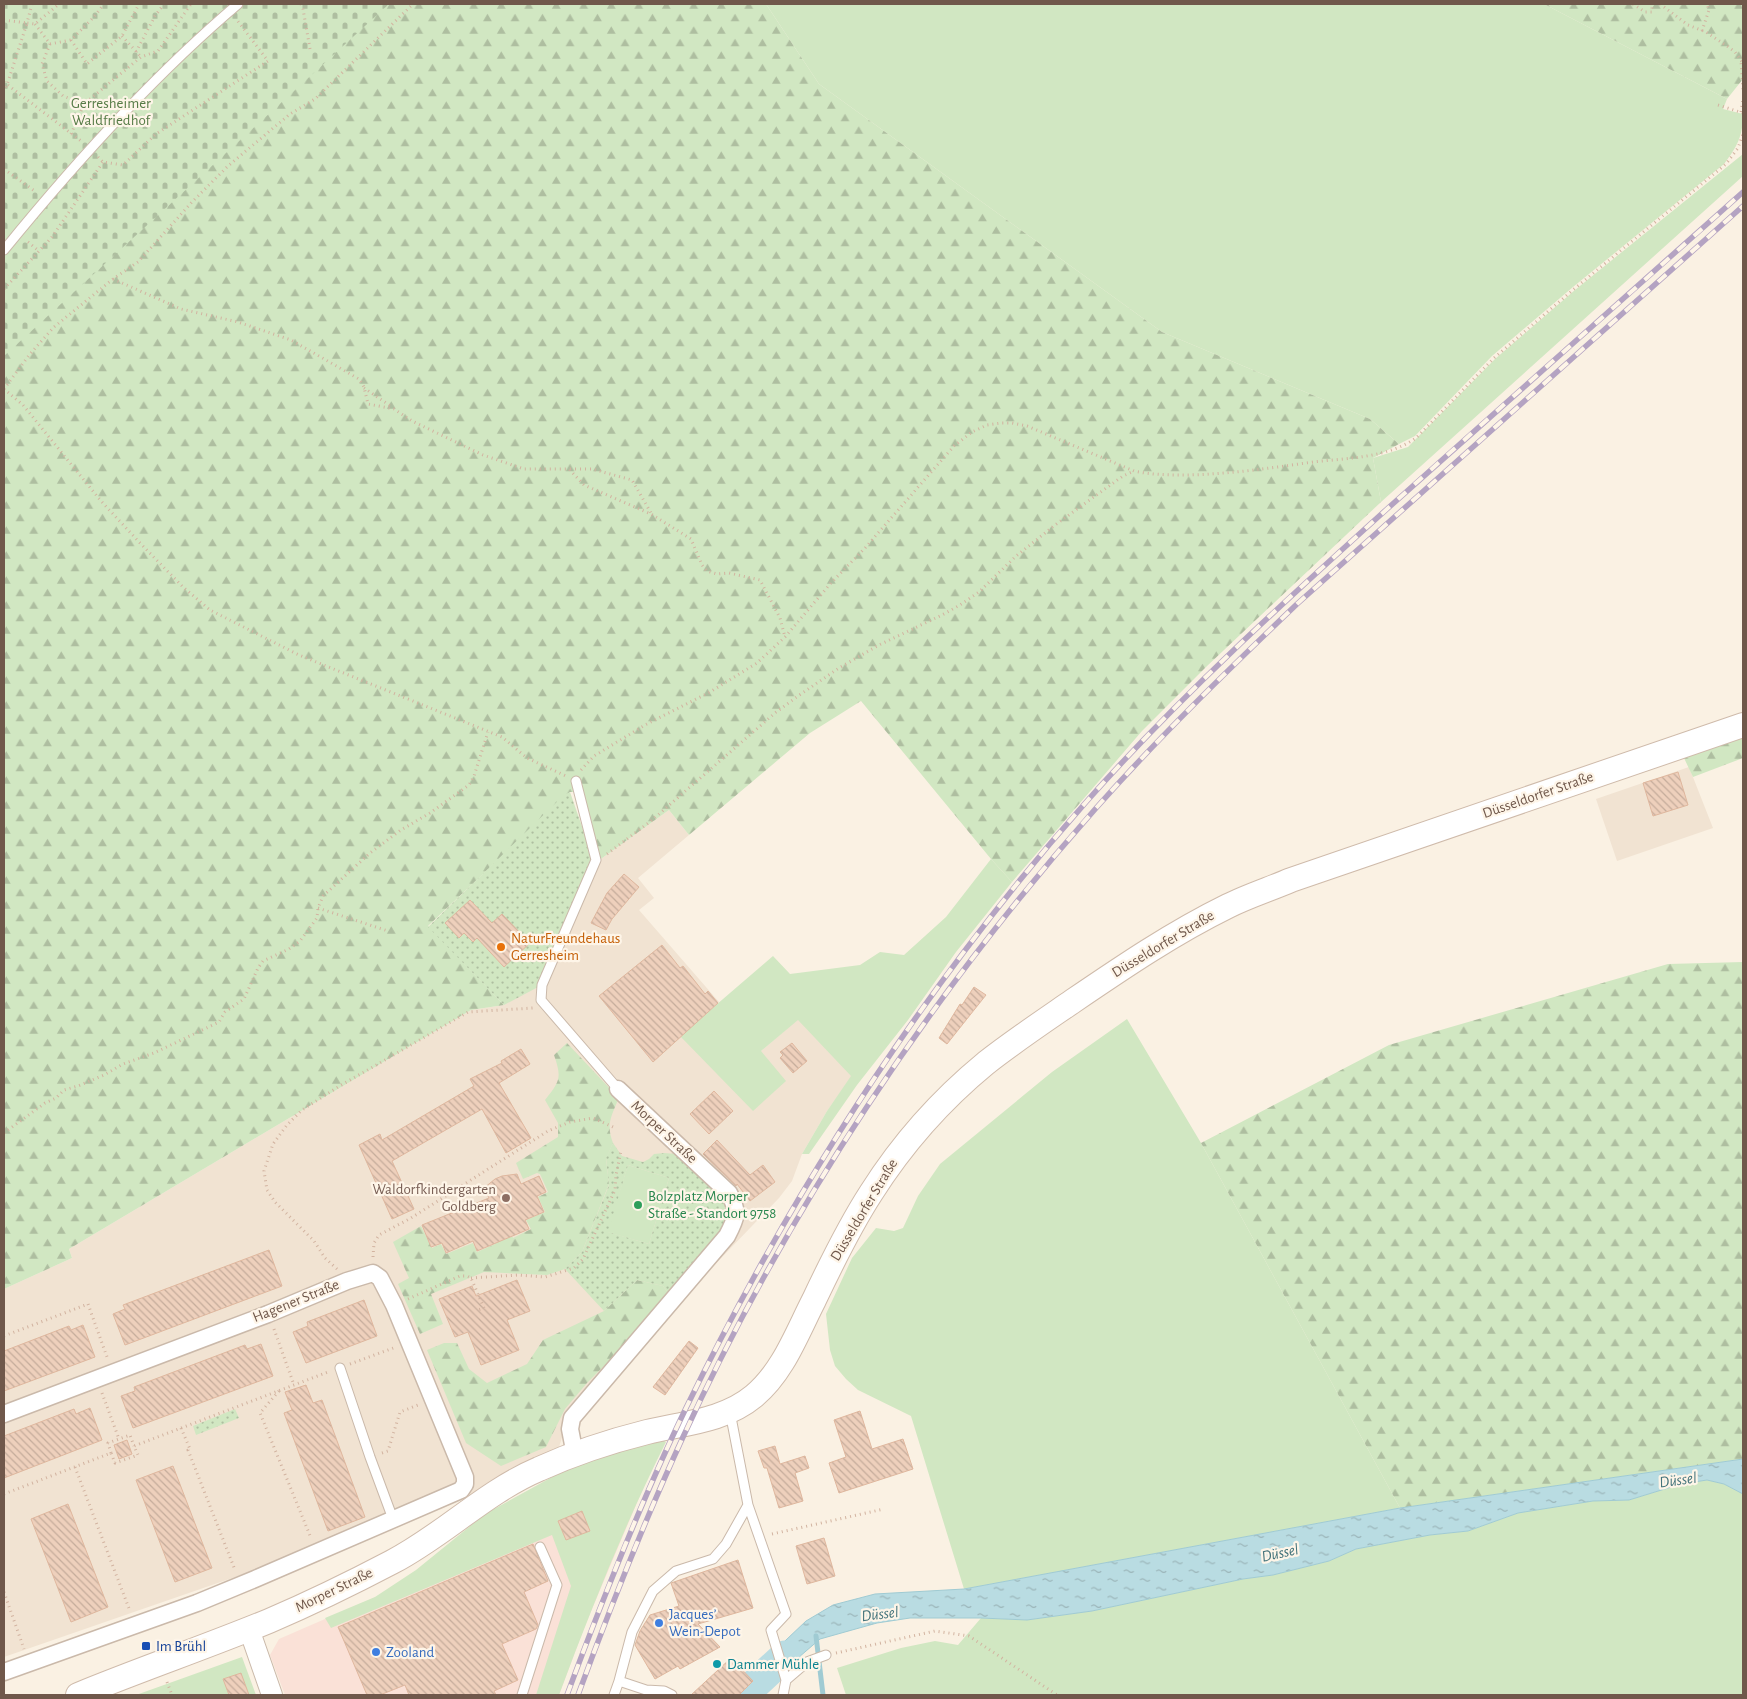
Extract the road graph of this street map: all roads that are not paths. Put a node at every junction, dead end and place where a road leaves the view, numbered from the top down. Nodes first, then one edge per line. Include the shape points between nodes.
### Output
1 (238, 4) edge
2 (4, 250) edge
3 (1743, 725) edge
4 (576, 781) road end
5 (624, 1096) joint
6 (340, 1368) road end
7 (754, 1396) joint
8 (730, 1411) junction
9 (4, 1414) edge
10 (575, 1454) junction
11 (748, 1505) junction
12 (394, 1519) junction
13 (540, 1547) dead end
14 (249, 1629) junction
15 (826, 1655) road end
16 (4, 1672) edge
17 (786, 1680) junction
18 (619, 1681) junction
19 (78, 1695) edge
20 (272, 1695) edge
21 (522, 1695) edge
22 (614, 1695) edge
23 (672, 1695) edge
24 (783, 1695) edge

1 - 2 lane via 177,59 91,148
3 - 7 main road, Düsseldorfer Straße via 1291,880 1230,905 1179,932 1110,976 987,1062 916,1131 862,1207 782,1362
4 - 5 lane, Morper Straße via 596,860 542,985 541,1000
5 - 10 street, Morper Straße via 675,1147 728,1193 735,1205 736,1220 727,1236 572,1418 570,1429
6 - 12 lane
7 - 8 main road, Morper Straße
8 - 10 main road, Morper Straße
8 - 11 lane
9 - 12 street, Hagener Straße via 347,1281 373,1274 380,1278 394,1305 465,1477 461,1490
10 - 14 main road, Morper Straße via 502,1488 424,1544 395,1560
11 - 17 lane via 786,1614 771,1630
11 - 18 lane via 726,1544 712,1559 676,1571 654,1591 632,1632
12 - 16 street via 241,1585
13 - 21 lane via 557,1585
14 - 19 main road, Morper Straße
14 - 20 street
15 - 17 lane via 807,1662
17 - 24 lane
18 - 22 lane
18 - 23 lane via 646,1690 664,1690

